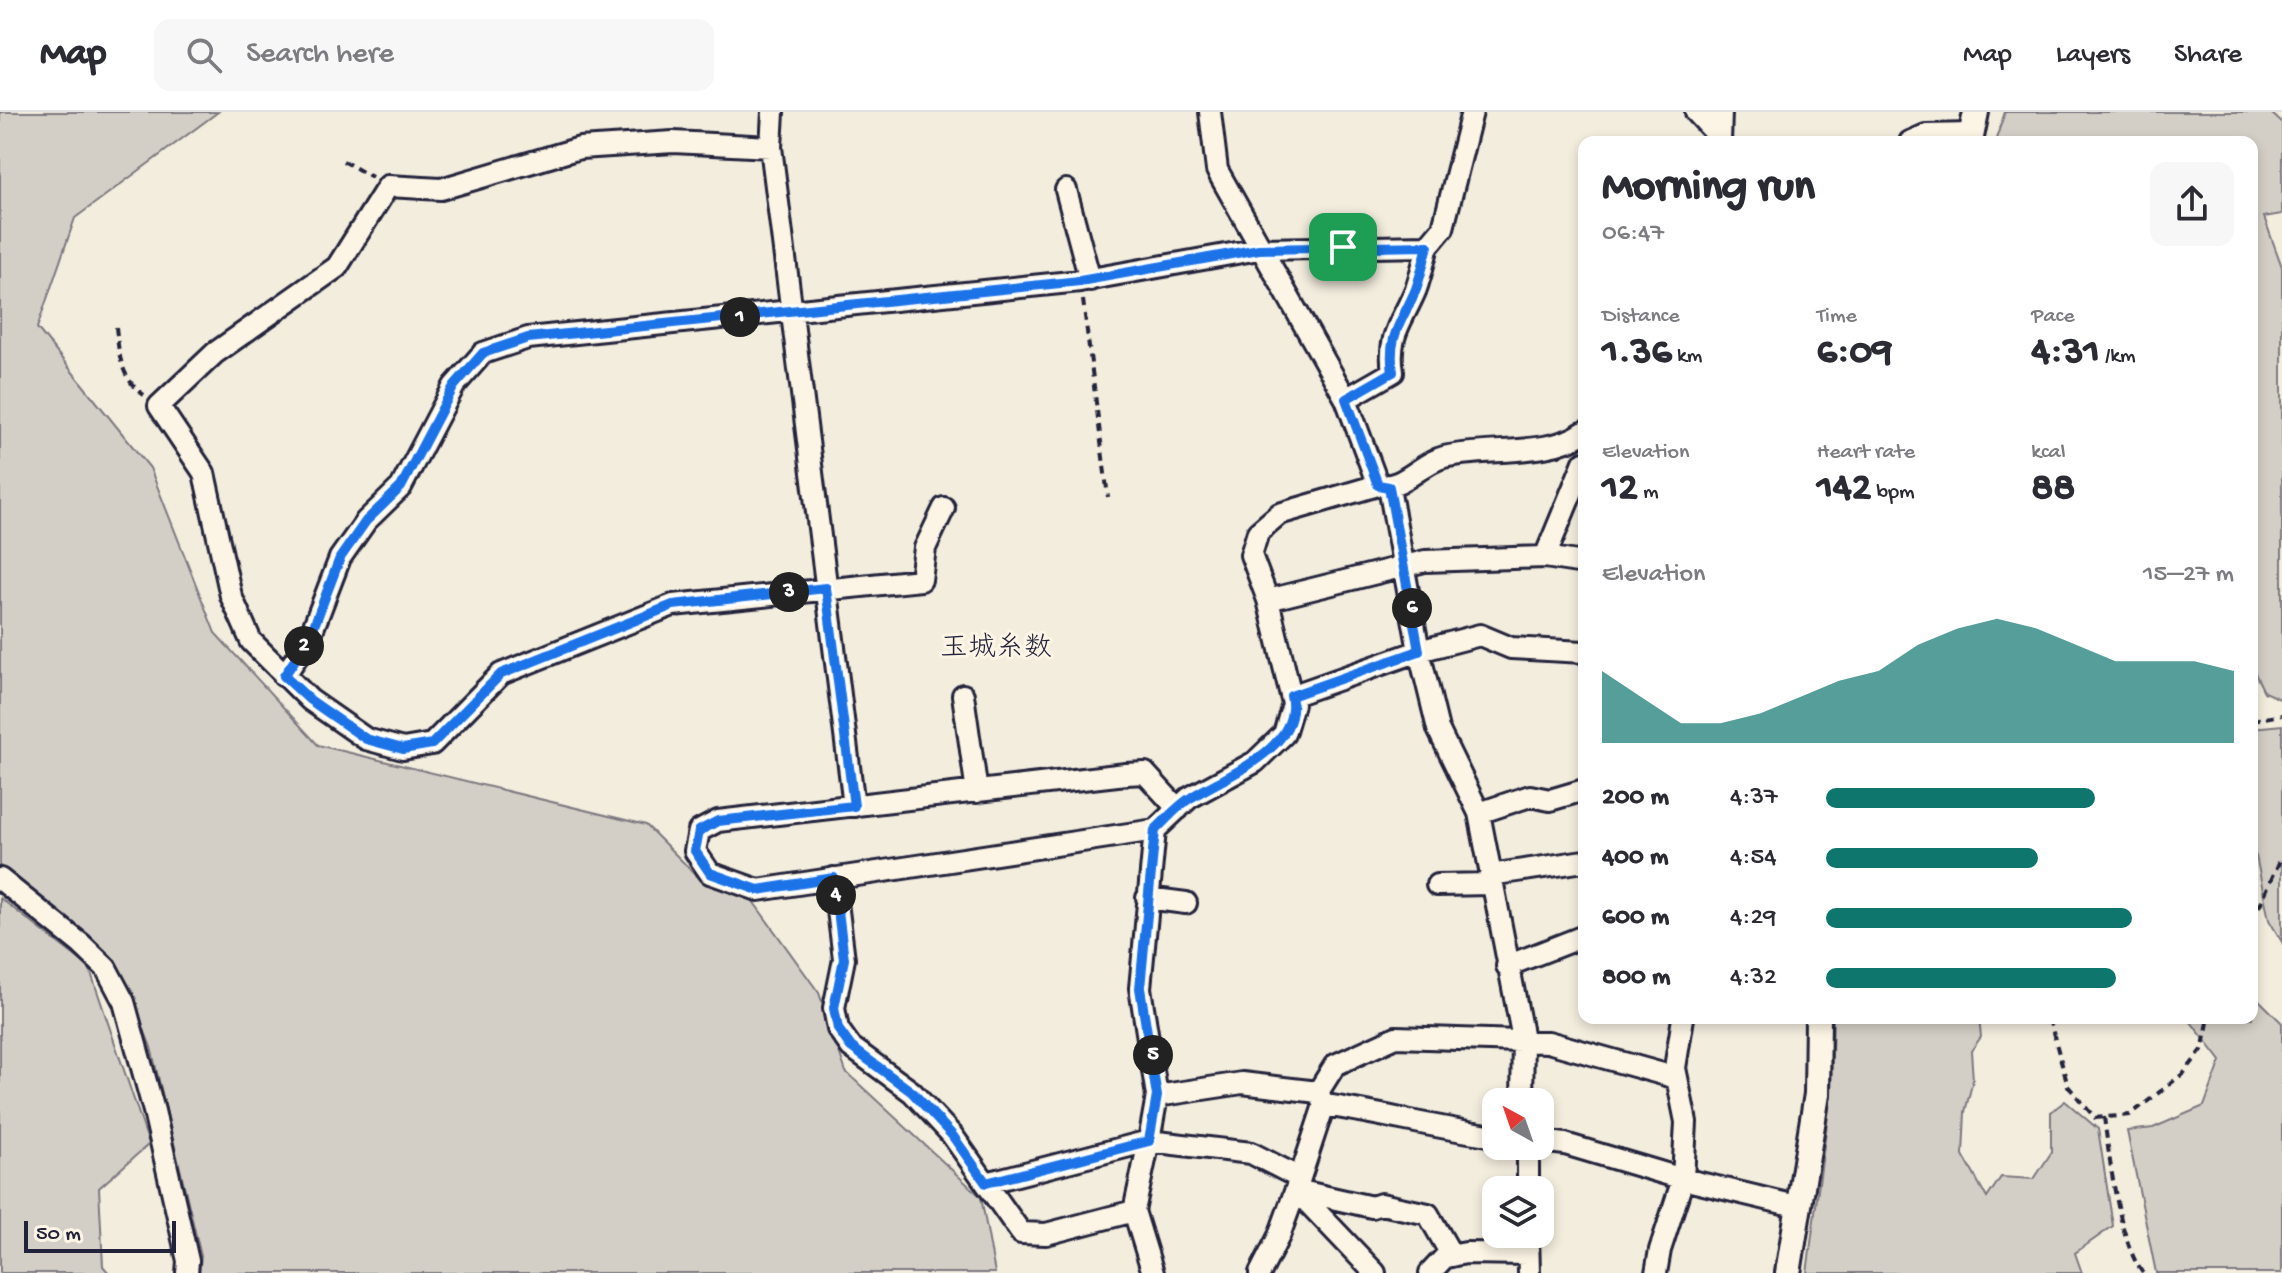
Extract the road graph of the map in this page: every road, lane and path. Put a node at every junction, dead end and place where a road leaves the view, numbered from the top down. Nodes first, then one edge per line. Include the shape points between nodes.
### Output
1 (773, 112) edge
2 (1210, 112) edge
3 (1491, 112) edge
4 (1696, 112) edge
5 (1721, 112) edge
6 (1470, 117) edge
7 (1972, 129) edge
8 (1717, 136) edge
9 (1720, 136) edge
10 (1924, 136) edge
11 (771, 147) junction
12 (343, 161) dead end
13 (388, 186) junction
14 (1066, 190) dead end
15 (1428, 246) junction
16 (1259, 249) junction
17 (1085, 280) junction
18 (794, 311) junction
19 (116, 327) dead end
20 (1346, 399) junction
21 (159, 406) junction
22 (1578, 435) edge
23 (1578, 477) edge
24 (1384, 486) junction
25 (1108, 497) dead end
26 (944, 508) dead end
27 (1545, 557) junction
28 (1578, 562) edge
29 (1404, 565) junction
30 (826, 588) junction
31 (1268, 600) junction
32 (1419, 651) junction
33 (1578, 652) edge
34 (284, 676) junction
35 (963, 695) dead end
36 (1291, 696) junction
37 (2282, 715) edge
38 (2258, 719) edge
39 (977, 792) junction
40 (1578, 792) edge
41 (854, 806) junction
42 (1178, 809) junction
43 (1479, 813) junction
44 (1155, 830) junction
45 (2282, 856) edge
46 (1578, 862) edge
47 (834, 878) junction
48 (0, 879) edge
49 (1491, 879) junction
50 (1437, 885) dead end
51 (1147, 898) junction
52 (1186, 903) dead end
53 (2259, 907) dead end
54 (1578, 938) edge
55 (1507, 966) junction
56 (1682, 1024) edge
57 (1818, 1024) edge
58 (2051, 1024) edge
59 (2208, 1024) edge
60 (1523, 1039) junction
61 (1677, 1078) junction
62 (1522, 1088) edge
63 (1157, 1096) junction
64 (1321, 1098) junction
65 (2104, 1117) junction
66 (1482, 1134) edge
67 (1149, 1141) junction
68 (1554, 1143) edge
69 (1683, 1179) junction
70 (986, 1183) junction
71 (1298, 1184) junction
72 (1800, 1207) junction
73 (1134, 1211) junction
74 (1528, 1254) edge
75 (1452, 1256) junction
76 (187, 1273) edge
77 (1153, 1273) edge
78 (1260, 1273) edge
79 (1375, 1273) edge
80 (1430, 1273) edge
81 (1656, 1273) edge
82 (1788, 1273) edge
83 (2143, 1273) edge

1 - 11 street
2 - 16 street via 1217,170
3 - 6 street
4 - 8 street
5 - 9 street
6 - 15 street via 1443,228
7 - 10 street
11 - 13 street via 673,142 580,148 441,189
11 - 18 street
12 - 13 path
13 - 21 street via 337,267 215,353
14 - 17 street
15 - 16 street
15 - 20 street via 1415,290 1399,318 1390,352 1393,372
16 - 17 street
16 - 20 street
17 - 18 street
17 - 25 path
18 - 30 street
18 - 34 street via 528,338 483,353 454,386 401,487 366,521 340,558 309,639
19 - 21 path via 120,364 133,387
20 - 24 street
21 - 34 street via 204,473 231,596 251,641
22 - 24 street via 1554,446 1440,458
23 - 27 street
24 - 29 street
24 - 31 street via 1279,514 1258,532 1251,555
26 - 30 street via 925,548 921,580
27 - 28 street
27 - 29 street
29 - 31 street
29 - 32 street
30 - 34 street via 673,605 501,674 432,744 403,749 366,739
30 - 41 street
31 - 36 street
32 - 33 street via 1480,635 1511,648
32 - 36 street
32 - 43 street via 1438,729
35 - 39 street
36 - 42 street via 1284,734 1255,762
37 - 38 path
39 - 41 street
39 - 42 street via 1145,773
40 - 43 street via 1550,800 1530,796
41 - 47 street via 718,821 699,831 695,851 710,873 758,890
42 - 44 street
43 - 49 street
44 - 47 street
44 - 51 street
45 - 53 path
46 - 49 street
47 - 70 street via 844,959 834,1008 838,1029 851,1047 912,1092
48 - 76 street via 106,968 124,1002 154,1111
49 - 50 street
49 - 55 street
51 - 52 street
51 - 63 street via 1140,988
54 - 55 street
55 - 60 street
56 - 61 street
57 - 72 street via 1817,1094
58 - 65 path via 2068,1086 2095,1118
59 - 65 path via 2202,1050 2184,1073 2130,1115
60 - 61 street via 1579,1048
60 - 62 street
60 - 64 street via 1396,1037 1335,1065
61 - 69 street via 1686,1122
63 - 64 street via 1242,1083
63 - 67 street
64 - 66 street
64 - 71 street
65 - 83 path via 2125,1227
67 - 70 street
67 - 71 street via 1251,1153
67 - 73 street
68 - 69 street
69 - 72 street
69 - 81 street
70 - 73 street via 1021,1233 1046,1234
71 - 75 street via 1372,1207 1381,1204 1428,1214
71 - 78 street
71 - 79 street
72 - 82 street
73 - 77 street
74 - 75 street
75 - 80 street

